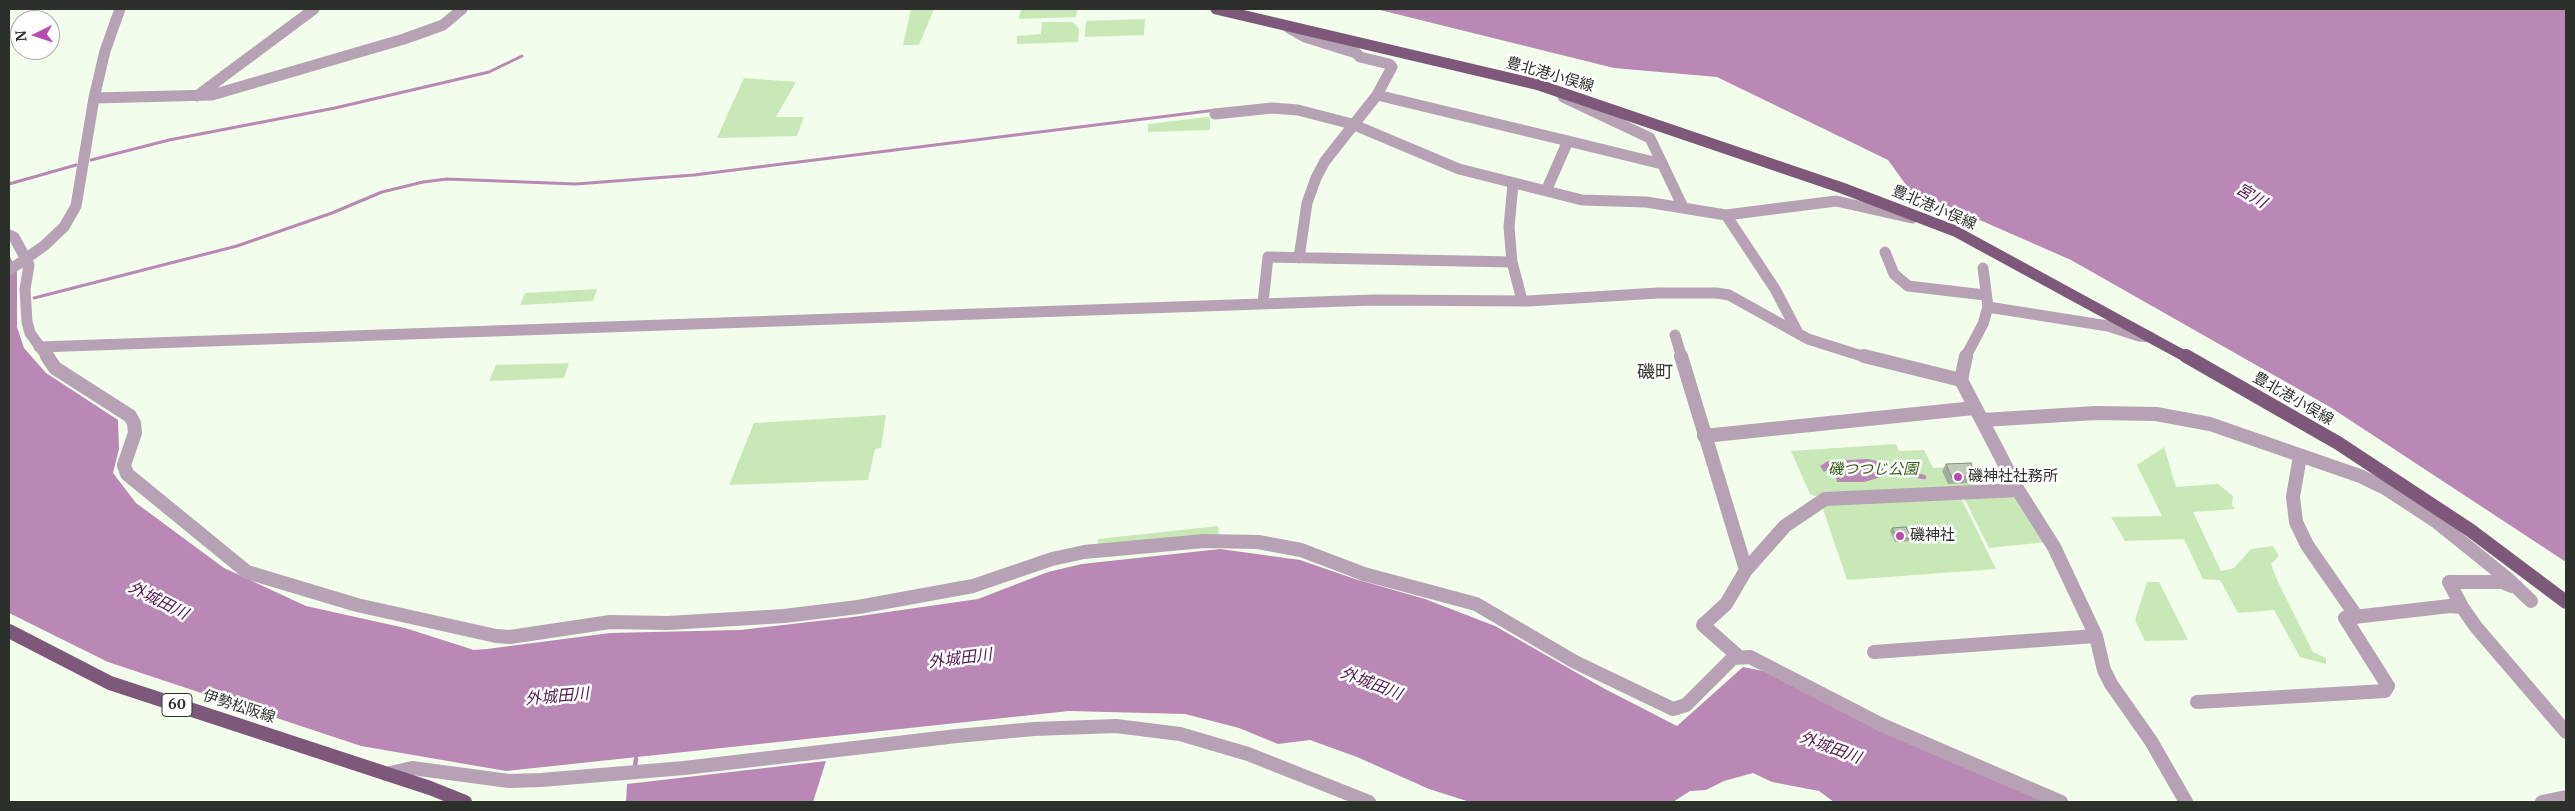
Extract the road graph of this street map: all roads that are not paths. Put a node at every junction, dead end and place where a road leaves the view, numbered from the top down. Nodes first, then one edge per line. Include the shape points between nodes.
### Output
1 (120, 9) edge
2 (314, 9) edge
3 (462, 9) edge
4 (1216, 9) edge
5 (1289, 28) junction
6 (1539, 85) junction
7 (1377, 95) junction
8 (197, 96) junction
9 (94, 98) junction
10 (1214, 114) dead end
11 (1352, 124) junction
12 (1568, 141) junction
13 (1662, 164) junction
14 (1513, 184) junction
15 (1546, 191) junction
16 (1683, 207) junction
17 (1726, 215) junction
18 (1930, 221) junction
19 (9, 235) edge
20 (1884, 252) dead end
21 (1299, 258) junction
22 (23, 261) junction
23 (1512, 262) junction
24 (1983, 268) dead end
25 (9, 270) edge
26 (1522, 300) junction
27 (1986, 301) junction
28 (1263, 303) junction
29 (1797, 330) junction
30 (1676, 336) dead end
31 (2152, 337) junction
32 (39, 347) junction
33 (1961, 380) junction
34 (1974, 408) junction
35 (1983, 420) junction
36 (1704, 436) junction
37 (2300, 456) junction
38 (2018, 490) junction
39 (1746, 570) junction
40 (2518, 589) junction
41 (2531, 601) dead end
42 (2566, 602) edge
43 (2462, 607) junction
44 (2357, 616) junction
45 (9, 631) edge
46 (2096, 636) junction
47 (1874, 652) dead end
48 (1738, 656) junction
49 (2197, 702) dead end
50 (2566, 732) edge
51 (386, 774) junction
52 (2566, 797) edge
53 (1361, 800) edge
54 (465, 802) edge
55 (2061, 802) edge
56 (2186, 802) edge
57 (2542, 802) edge

1 - 9 street via 105,51
2 - 8 street
3 - 8 street via 443,24 379,48 256,84
4 - 5 main road, 豊北港小俣線
5 - 6 main road, 豊北港小俣線
5 - 7 street via 1305,37 1389,64 1392,67
6 - 13 street via 1650,138
6 - 18 main road, 豊北港小俣線
7 - 11 street
7 - 12 street
8 - 9 street
9 - 22 street via 76,206 64,227
10 - 11 street via 1290,108
11 - 14 street via 1434,160
11 - 21 street via 1316,178 1307,203
12 - 13 street
12 - 15 street
13 - 16 street
14 - 15 street
14 - 23 street via 1509,227
15 - 16 street via 1582,200
16 - 17 street
17 - 18 street via 1836,201
17 - 29 street via 1775,289
18 - 31 main road, 豊北港小俣線 via 1955,231
19 - 22 street via 14,238
20 - 27 street via 1894,274 1908,286
21 - 23 street
21 - 28 street via 1268,257
22 - 25 street
22 - 32 street via 29,265 25,289 27,322
23 - 26 street
24 - 27 street
26 - 28 street
26 - 29 street via 1716,292 1729,295 1771,320
27 - 31 street
27 - 33 street via 1983,324 1966,354
28 - 32 street
29 - 33 street via 1808,339 1838,349
30 - 36 street
31 - 42 main road, 豊北港小俣線 via 2282,410 2405,485
32 - 48 street via 55,368 130,416 135,433 124,465 127,474 247,572 357,604 496,636 510,637 610,622 668,623 784,616 858,607 973,586 1052,559 1084,552 1226,540 1301,550 1364,574 1476,604 1575,662 1673,709 1686,705
33 - 34 street
34 - 35 street
34 - 36 street
35 - 37 street via 2096,413 2156,414 2210,424
35 - 38 street
36 - 39 street
37 - 40 street via 2360,476 2402,498 2464,542
37 - 44 street via 2293,497 2296,522 2311,552
38 - 39 street via 1825,499 1785,526
38 - 46 street via 2054,547
39 - 48 street via 1726,604 1703,626
40 - 41 street
40 - 43 street via 2502,582 2450,582
43 - 44 street
43 - 50 street
44 - 49 street via 2346,618 2388,686 2385,691
45 - 51 main road, 伊勢松阪線 / 60 via 110,683
46 - 47 street
46 - 56 street via 2104,670 2111,684 2151,741
48 - 55 street via 1750,657 1882,724
51 - 53 street via 412,768 509,781 542,780 684,768 957,736 1116,726 1180,734 1248,754
51 - 54 main road, 伊勢松阪線 / 60
52 - 57 street

